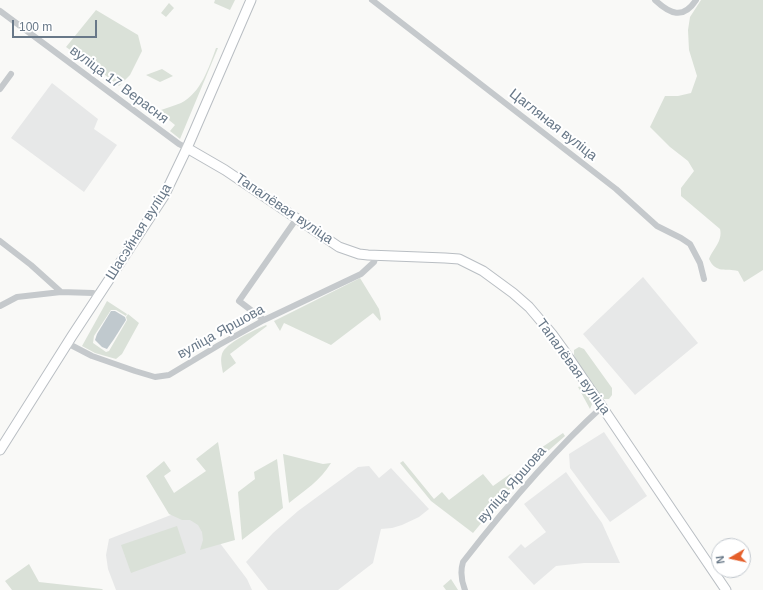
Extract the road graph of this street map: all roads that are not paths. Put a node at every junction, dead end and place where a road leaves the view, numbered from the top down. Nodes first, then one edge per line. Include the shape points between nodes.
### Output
1 (251, 0) edge
2 (372, 0) edge
3 (654, 0) edge
4 (696, 0) edge
5 (0, 11) edge
6 (11, 74) dead end
7 (0, 88) edge
8 (187, 148) junction
9 (297, 218) junction
10 (0, 241) edge
11 (376, 256) junction
12 (704, 279) dead end
13 (61, 292) junction
14 (99, 296) junction
15 (0, 306) edge
16 (264, 320) junction
17 (67, 343) junction
18 (603, 406) junction
19 (0, 450) edge
20 (465, 590) edge
21 (726, 590) edge

1 - 8 main road, Шасэйная вуліца
2 - 12 street, Цагляная вуліца via 616,188 657,226 690,244 700,263
3 - 4 street via 669,11 677,13 688,11
5 - 8 street, вуліца 17 Верасня
6 - 7 street
8 - 9 main road, Тапалёвая вуліца
8 - 14 main road, Шасэйная вуліца via 161,200
9 - 11 main road, Тапалёвая вуліца via 340,247 359,254
9 - 16 street via 239,301
10 - 13 street
11 - 16 street, вуліца Яршова via 374,262 361,274
11 - 18 main road, Тапалёвая вуліца via 459,259 483,271 542,321
13 - 14 street via 88,292
13 - 15 street via 17,297
14 - 17 main road, Шасэйная вуліца
16 - 17 street, вуліца Яршова via 163,377 155,377 92,356
17 - 19 main road, Шасэйная вуліца
18 - 20 street, вуліца Яршова via 530,480 463,562 460,571
18 - 21 main road, Тапалёвая вуліца

